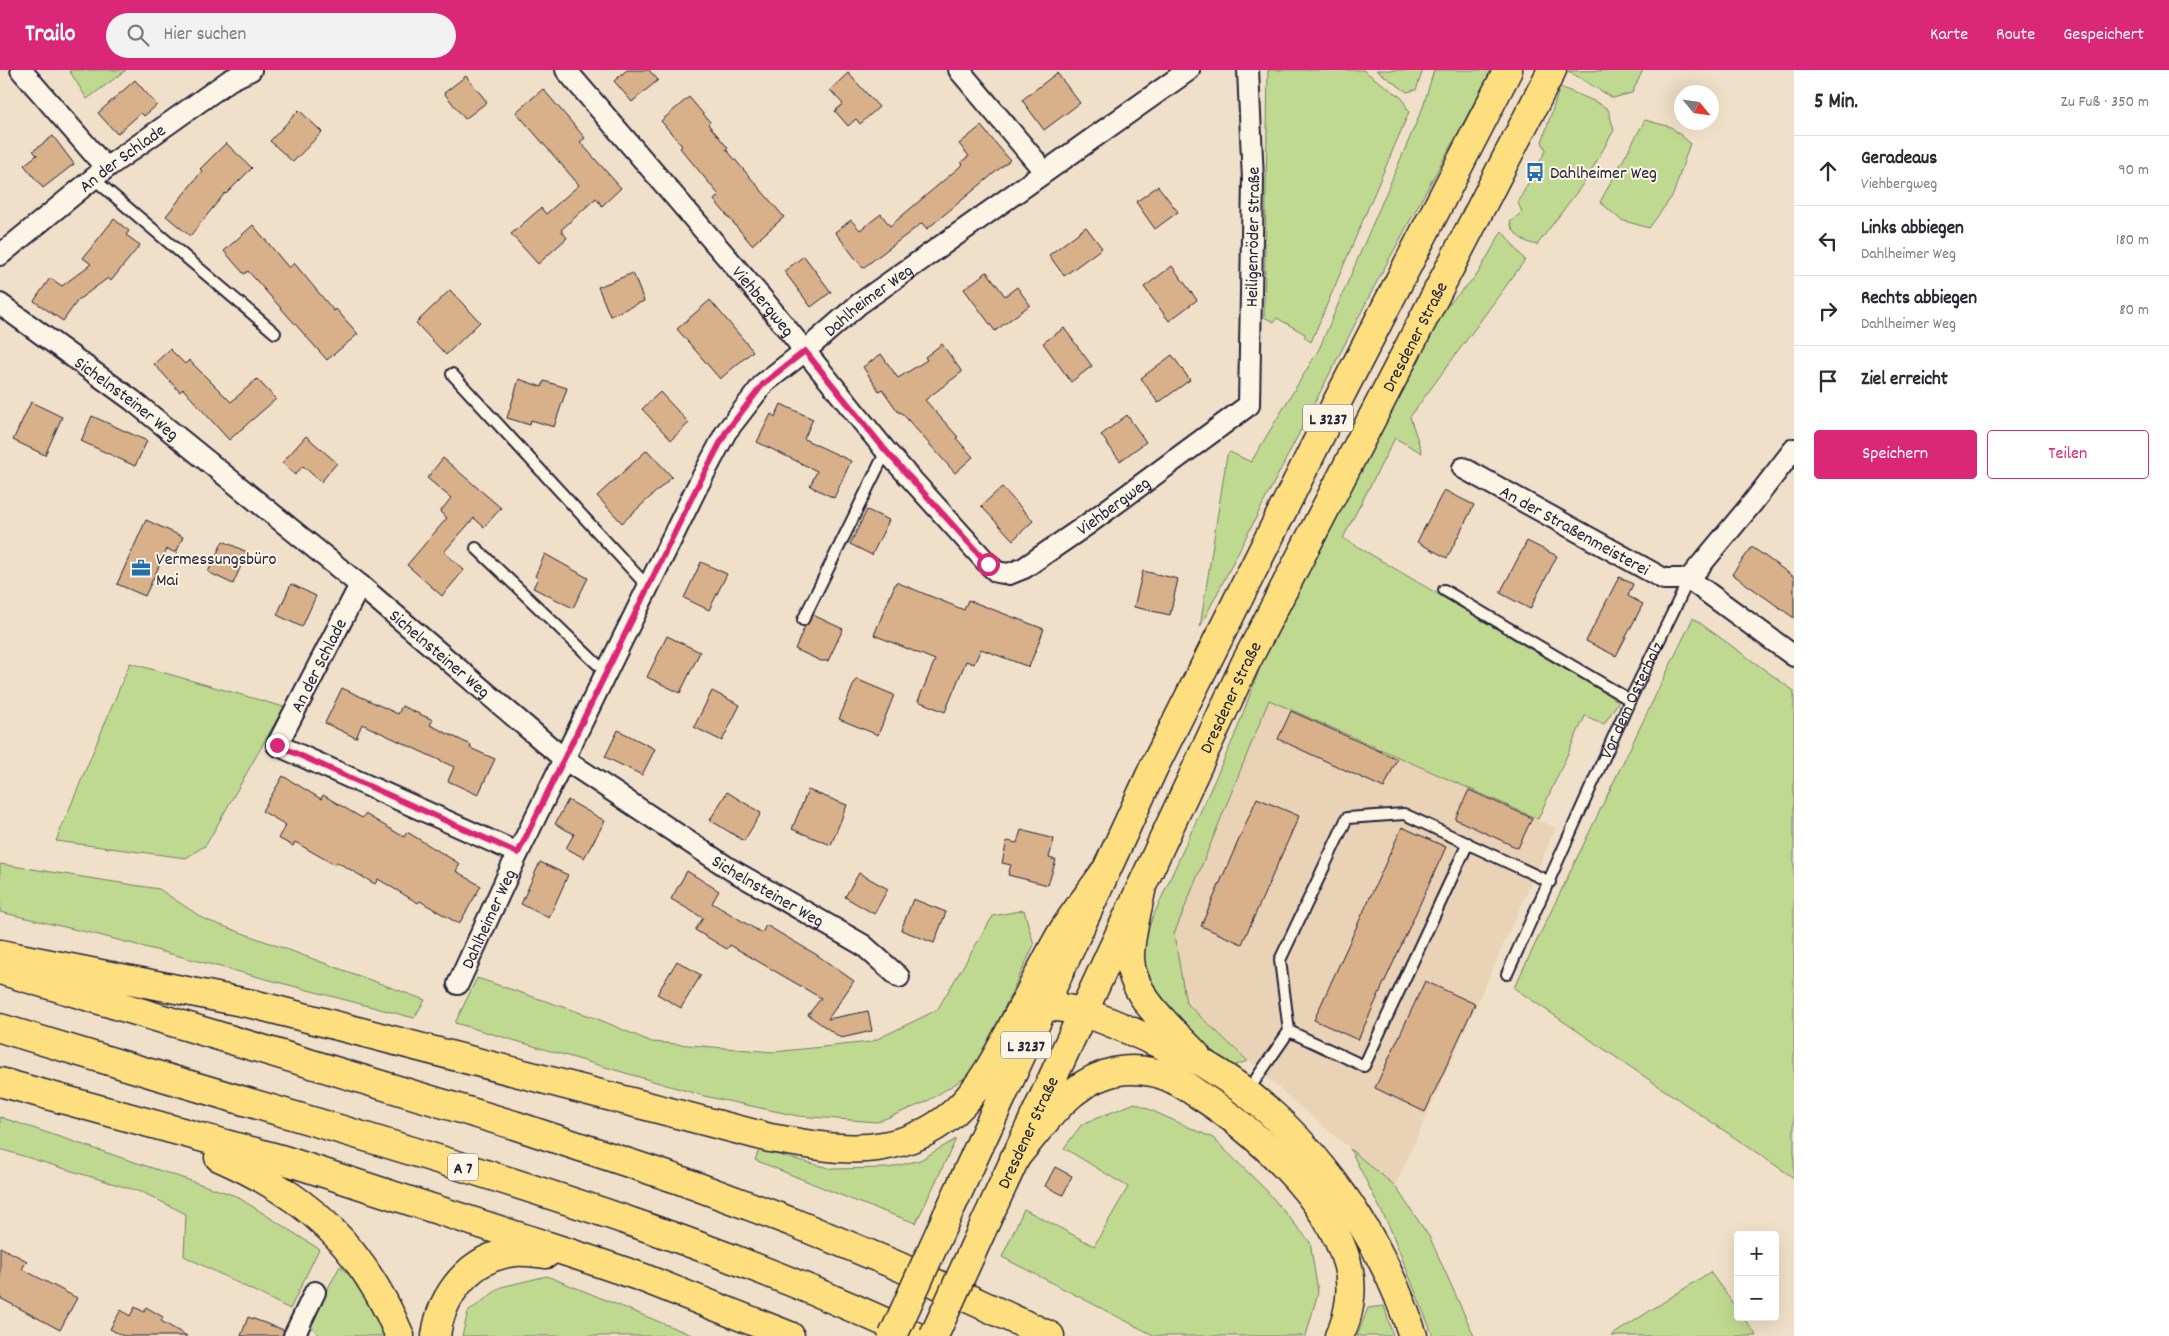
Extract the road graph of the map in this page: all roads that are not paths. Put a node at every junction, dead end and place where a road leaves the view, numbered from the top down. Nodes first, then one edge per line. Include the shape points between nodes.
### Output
1 (22, 70) edge
2 (250, 70) edge
3 (566, 70) edge
4 (959, 70) edge
5 (1188, 70) edge
6 (1248, 70) edge
7 (1508, 70) edge
8 (1552, 70) edge
9 (1044, 171) junction
10 (100, 173) junction
11 (0, 255) edge
12 (0, 304) edge
13 (275, 333) dead end
14 (805, 351) junction
15 (452, 374) dead end
16 (1249, 405) joint
17 (1794, 449) edge
18 (886, 451) junction
19 (1463, 468) dead end
20 (476, 548) dead end
21 (1689, 579) junction
22 (360, 585) junction
23 (648, 587) junction
24 (1444, 590) dead end
25 (803, 620) dead end
26 (1794, 656) edge
27 (607, 671) junction
28 (1630, 700) junction
29 (277, 745) joint
30 (564, 759) junction
31 (1468, 843) junction
32 (518, 853) junction
33 (1104, 873) junction
34 (1550, 882) junction
35 (1142, 886) junction
36 (0, 954) edge
37 (0, 970) edge
38 (1507, 974) dead end
39 (899, 977) dead end
40 (458, 984) dead end
41 (1044, 1005) junction
42 (1084, 1012) junction
43 (0, 1028) edge
44 (1289, 1031) junction
45 (1204, 1064) junction
46 (0, 1082) edge
47 (1246, 1094) junction
48 (138, 1121) junction
49 (1014, 1159) junction
50 (579, 1256) junction
51 (315, 1292) dead end
52 (1038, 1330) edge
53 (294, 1336) edge
54 (400, 1336) edge
55 (436, 1336) edge
56 (790, 1336) edge
57 (893, 1336) edge
58 (915, 1336) edge
59 (934, 1336) edge
60 (1060, 1336) edge
61 (1339, 1336) edge
62 (1413, 1336) edge

1 - 10 street
2 - 10 street, An der Schlade via 230,80
3 - 14 street, Viehbergweg
4 - 9 street
5 - 9 street, Dahlheimer Weg
6 - 16 street, Heiligenröder Straße via 1253,180
7 - 33 main road, Dresdener Straße / L 3237 via 1332,410
8 - 35 main road, Dresdener Straße / L 3237 via 1245,664
9 - 14 street, Dahlheimer Weg via 859,304
10 - 11 street, An der Schlade
10 - 13 lane
12 - 22 street, Sichelnsteiner Weg via 132,400
14 - 18 street, Viehbergweg
14 - 23 street, Dahlheimer Weg via 764,383 726,432
15 - 23 lane
16 - 18 street, Viehbergweg via 1088,524 1024,568 1009,574 997,572 988,564
17 - 21 street, Vor dem Osterholz
18 - 25 lane
19 - 21 street, An der Straßenmeisterei via 1664,579
20 - 27 lane
21 - 26 street
21 - 28 lane, Vor dem Osterholz
22 - 29 street, An der Schlade
22 - 30 street, Sichelnsteiner Weg
23 - 27 street, Dahlheimer Weg
24 - 28 lane
27 - 30 street, Dahlheimer Weg
28 - 34 lane, Vor dem Osterholz
29 - 32 street, Dahlheimer Weg
30 - 32 street, Dahlheimer Weg
30 - 39 street, Sichelnsteiner Weg via 730,869 863,945
31 - 34 lane
31 - 44 lane via 1364,1066
31 - 44 lane via 1404,814 1347,818 1280,960
32 - 40 street, Dahlheimer Weg
33 - 36 main road via 1058,939 991,1068 969,1098 924,1132 884,1146 863,1149 770,1138 257,1005
33 - 41 main road, Dresdener Straße / L 3237
34 - 38 lane, Vor dem Osterholz
35 - 42 main road, Dresdener Straße / L 3237
35 - 45 main road via 1130,954 1132,974 1148,1002
37 - 52 main road via 514,1125 677,1179 872,1255
41 - 42 main road
41 - 57 main road, Dresdener Straße / L 3237, bridge
42 - 45 main road
42 - 49 main road, Dresdener Straße / L 3237
43 - 58 main road, A 7 via 527,1187 662,1232 873,1316
44 - 47 lane
45 - 47 main road
46 - 48 main road
47 - 62 main road via 1305,1148 1354,1212 1390,1275
48 - 50 main road via 284,1160
48 - 54 main road via 254,1172 303,1203 345,1243 362,1265 386,1304
49 - 59 main road, Dresdener Straße / L 3237, bridge
49 - 61 main road via 1066,1098 1091,1080 1136,1070 1169,1077 1209,1101 1257,1138 1300,1183 1331,1227 1343,1249 1350,1282 1347,1315
50 - 55 main road via 515,1252 486,1261 461,1279 451,1291 438,1319
50 - 56 main road
51 - 53 street
52 - 60 main road

